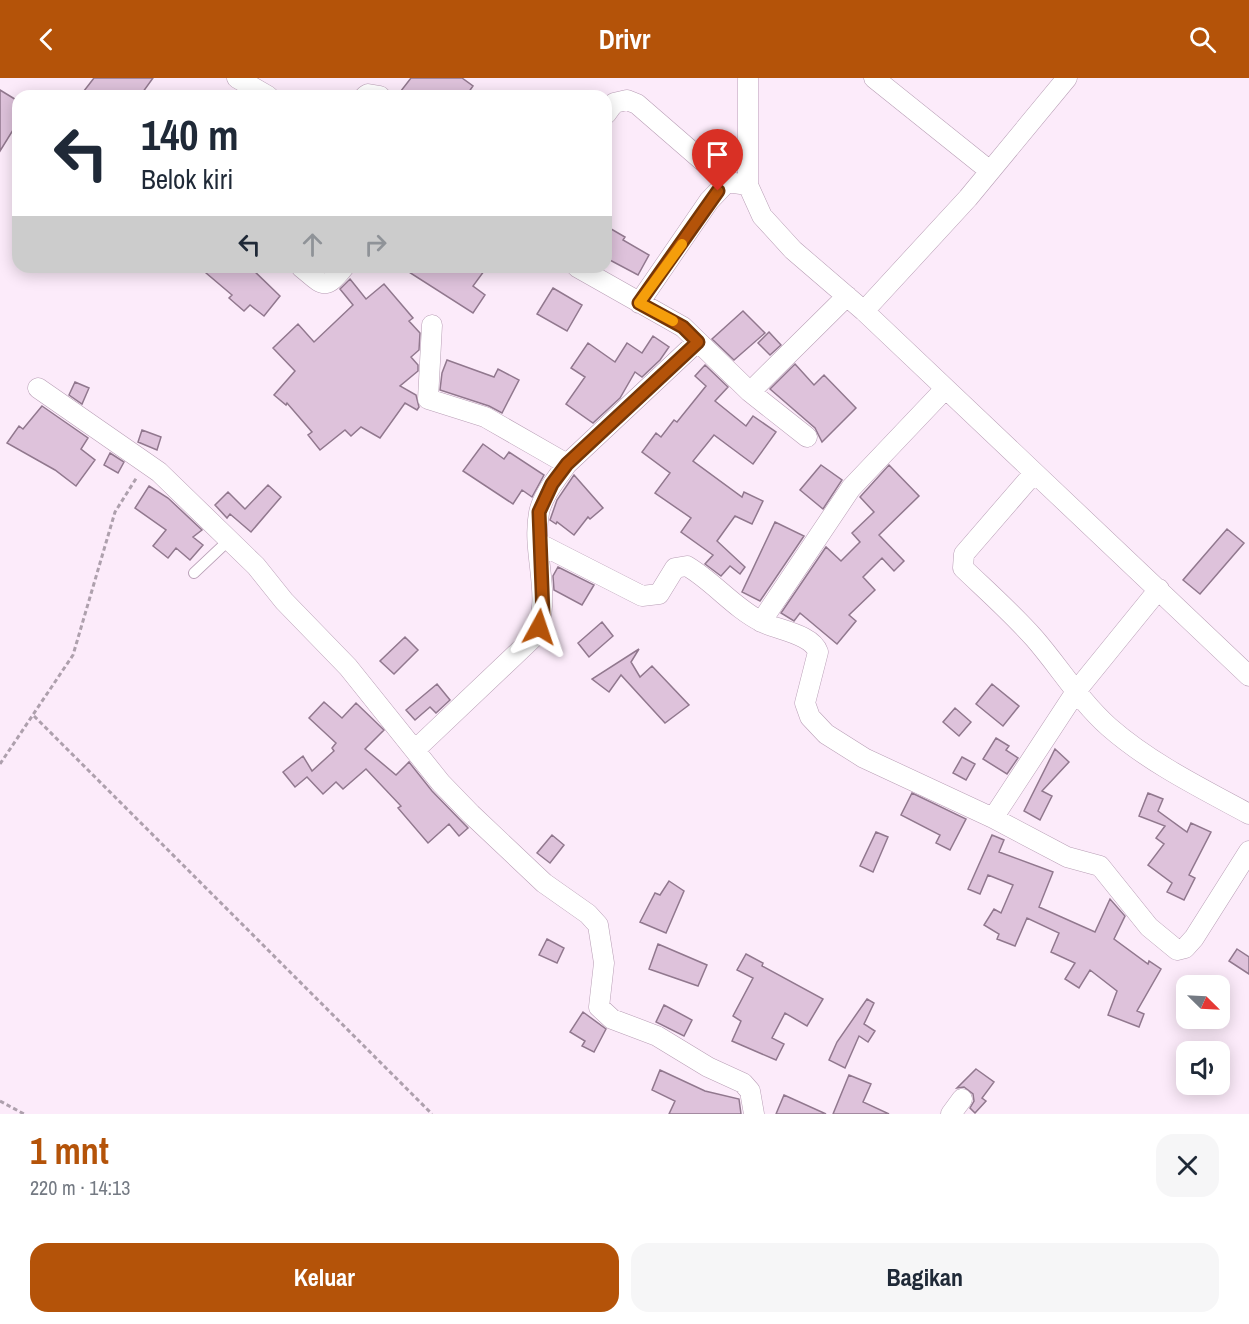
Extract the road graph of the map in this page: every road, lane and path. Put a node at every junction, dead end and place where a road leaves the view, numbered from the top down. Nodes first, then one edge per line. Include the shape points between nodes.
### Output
1 (237, 78) edge
2 (748, 78) edge
3 (874, 78) edge
4 (1067, 78) edge
5 (258, 90) edge
6 (612, 106) edge
7 (990, 171) junction
8 (727, 182) junction
9 (748, 185) junction
10 (309, 273) edge
11 (339, 273) edge
12 (587, 273) edge
13 (847, 296) junction
14 (639, 303) junction
15 (864, 311) junction
16 (432, 326) dead end
17 (698, 342) junction
18 (38, 388) dead end
19 (945, 389) junction
20 (750, 392) junction
21 (807, 437) dead end
22 (146, 463) junction
23 (567, 464) junction
24 (1034, 473) junction
25 (229, 540) junction
26 (540, 544) junction
27 (194, 573) dead end
28 (1159, 589) junction
29 (761, 622) junction
30 (1249, 676) edge
31 (1077, 690) junction
32 (34, 716) junction
33 (416, 749) junction
34 (0, 764) edge
35 (1249, 814) edge
36 (993, 818) junction
37 (1249, 851) edge
38 (0, 1101) edge
39 (24, 1114) edge
40 (432, 1114) edge
41 (754, 1114) edge

1 - 5 street
2 - 9 street
3 - 7 street
4 - 7 street
6 - 8 street via 627,100 637,104
7 - 15 street
8 - 9 street
8 - 14 street via 709,201
9 - 13 street via 762,216 792,250
10 - 11 street via 326,285
12 - 14 street
13 - 15 street
13 - 20 street
14 - 17 street via 683,327
15 - 19 street
16 - 23 street via 428,399 485,417
17 - 20 street
17 - 23 street
18 - 22 street
19 - 24 street
19 - 29 street via 850,488
20 - 21 street
22 - 25 street
22 - 32 path via 116,512 73,655
23 - 26 street via 539,512
24 - 28 street
24 - 31 street via 964,554 963,568 1033,637
25 - 27 lane
25 - 33 street via 348,667
26 - 29 street via 642,596 659,594 675,568 687,566
26 - 33 street via 543,615 534,637
28 - 30 street
28 - 31 street
29 - 36 street via 816,646 817,662 805,703 810,717 826,734 864,758
31 - 35 street via 1110,728 1166,767
31 - 36 street
32 - 34 path
32 - 40 path
33 - 41 street via 471,814 544,883 598,925 604,963 599,1007 612,1019 657,1036 743,1083 750,1091
36 - 37 street via 1067,857 1100,866 1149,927 1177,950 1194,938
38 - 39 path

